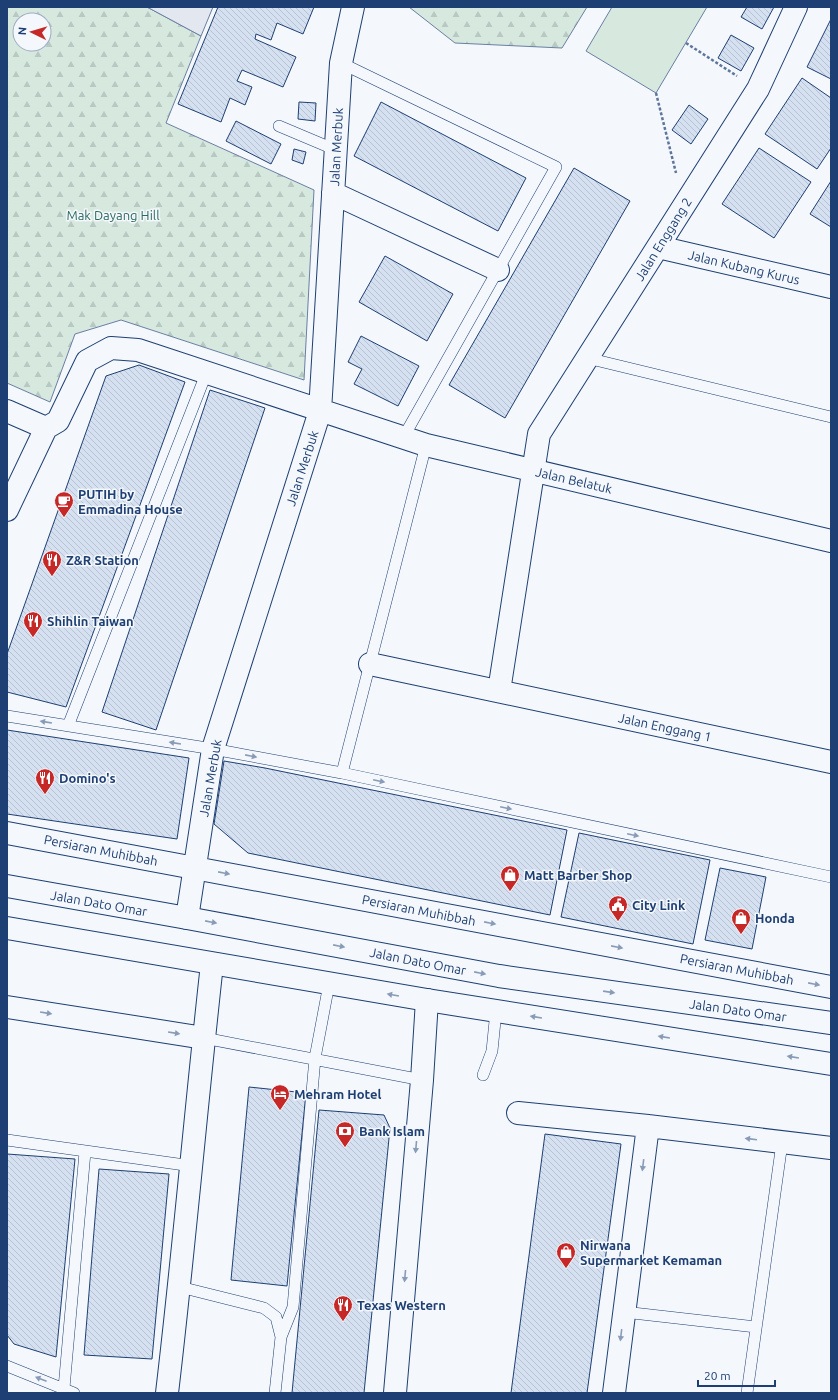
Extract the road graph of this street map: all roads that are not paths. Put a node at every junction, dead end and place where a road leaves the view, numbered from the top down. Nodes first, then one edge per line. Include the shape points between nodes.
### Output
1 (353, 7) edge
2 (796, 7) edge
3 (341, 64) junction
4 (279, 126) dead end
5 (336, 150) junction
6 (333, 193) junction
7 (658, 247) junction
8 (498, 270) junction
9 (831, 287) edge
10 (587, 358) junction
11 (206, 374) junction
12 (7, 411) edge
13 (320, 411) junction
14 (831, 417) edge
15 (46, 428) junction
16 (403, 438) junction
17 (426, 445) junction
18 (533, 470) junction
19 (7, 510) edge
20 (831, 541) edge
21 (370, 664) junction
22 (499, 691) junction
23 (7, 716) edge
24 (68, 726) junction
25 (213, 749) junction
26 (831, 762) edge
27 (342, 773) junction
28 (7, 832) edge
29 (195, 867) junction
30 (831, 877) edge
31 (7, 886) edge
32 (187, 918) junction
33 (7, 928) edge
34 (212, 964) junction
35 (329, 984) junction
36 (831, 987) edge
37 (427, 1000) junction
38 (7, 1007) edge
39 (496, 1011) junction
40 (831, 1023) edge
41 (204, 1038) junction
42 (315, 1058) junction
43 (831, 1064) edge
44 (483, 1075) dead end
45 (422, 1080) junction
46 (518, 1113) dead end
47 (648, 1126) junction
48 (7, 1140) edge
49 (782, 1143) junction
50 (831, 1148) edge
51 (85, 1152) junction
52 (192, 1166) junction
53 (180, 1287) junction
54 (624, 1312) junction
55 (756, 1327) junction
56 (281, 1337) junction
57 (7, 1366) edge
58 (69, 1391) edge
59 (167, 1393) edge
60 (275, 1393) edge
61 (395, 1393) edge
62 (614, 1393) edge
63 (747, 1393) edge

1 - 3 main road, Jalan Merbuk
2 - 7 main road, Jalan Enggang 2 via 758,89
3 - 5 main road, Jalan Merbuk
3 - 8 lane via 556,167
4 - 5 lane
5 - 6 main road, Jalan Merbuk
6 - 8 main road
6 - 13 main road, Jalan Merbuk
7 - 9 main road, Jalan Kubang Kurus
7 - 10 main road, Jalan Enggang 2
8 - 16 lane
10 - 14 lane
10 - 18 main road, Jalan Enggang 2 via 539,434
11 - 13 main road, Jalan Belatuk
11 - 15 main road, Jalan Belatuk via 138,350 111,348 87,361 58,421
11 - 24 lane
12 - 15 main road
13 - 16 main road, Jalan Belatuk
13 - 25 main road, Jalan Merbuk
15 - 19 main road
16 - 17 main road, Jalan Belatuk
17 - 18 main road, Jalan Belatuk
17 - 21 lane
18 - 20 main road, Jalan Belatuk
18 - 22 main road
21 - 22 main road, Jalan Enggang 1
21 - 27 lane
22 - 26 main road, Jalan Enggang 1
24 -> 23 lane
25 -> 24 lane
25 -> 27 lane
25 - 29 main road, Jalan Merbuk
27 -> 30 lane
28 - 29 main road, Persiaran Muhibbah
29 - 32 main road, Jalan Merbuk
29 -> 36 main road, Persiaran Muhibbah
31 - 32 main road, Jalan Dato Omar
32 -> 40 main road, Jalan Dato Omar via 499,976
33 - 34 main road
34 - 35 main road
34 - 41 main road
37 -> 35 main road
35 - 42 lane
37 - 39 main road
37 - 45 main road
38 -> 41 main road
43 -> 39 main road
39 - 44 lane via 492,1051
41 - 42 lane
41 - 52 main road
42 - 45 lane
42 - 56 lane via 293,1307
45 -> 61 main road
46 - 47 main road
49 -> 47 main road
47 -> 54 main road
48 - 51 lane
49 - 50 main road
49 - 55 lane
51 - 52 lane
51 - 58 lane
52 - 53 main road
53 - 56 lane via 264,1308 276,1317
53 - 59 main road
54 - 55 lane
54 -> 62 main road
55 - 63 lane
56 - 60 lane
58 -> 57 lane

